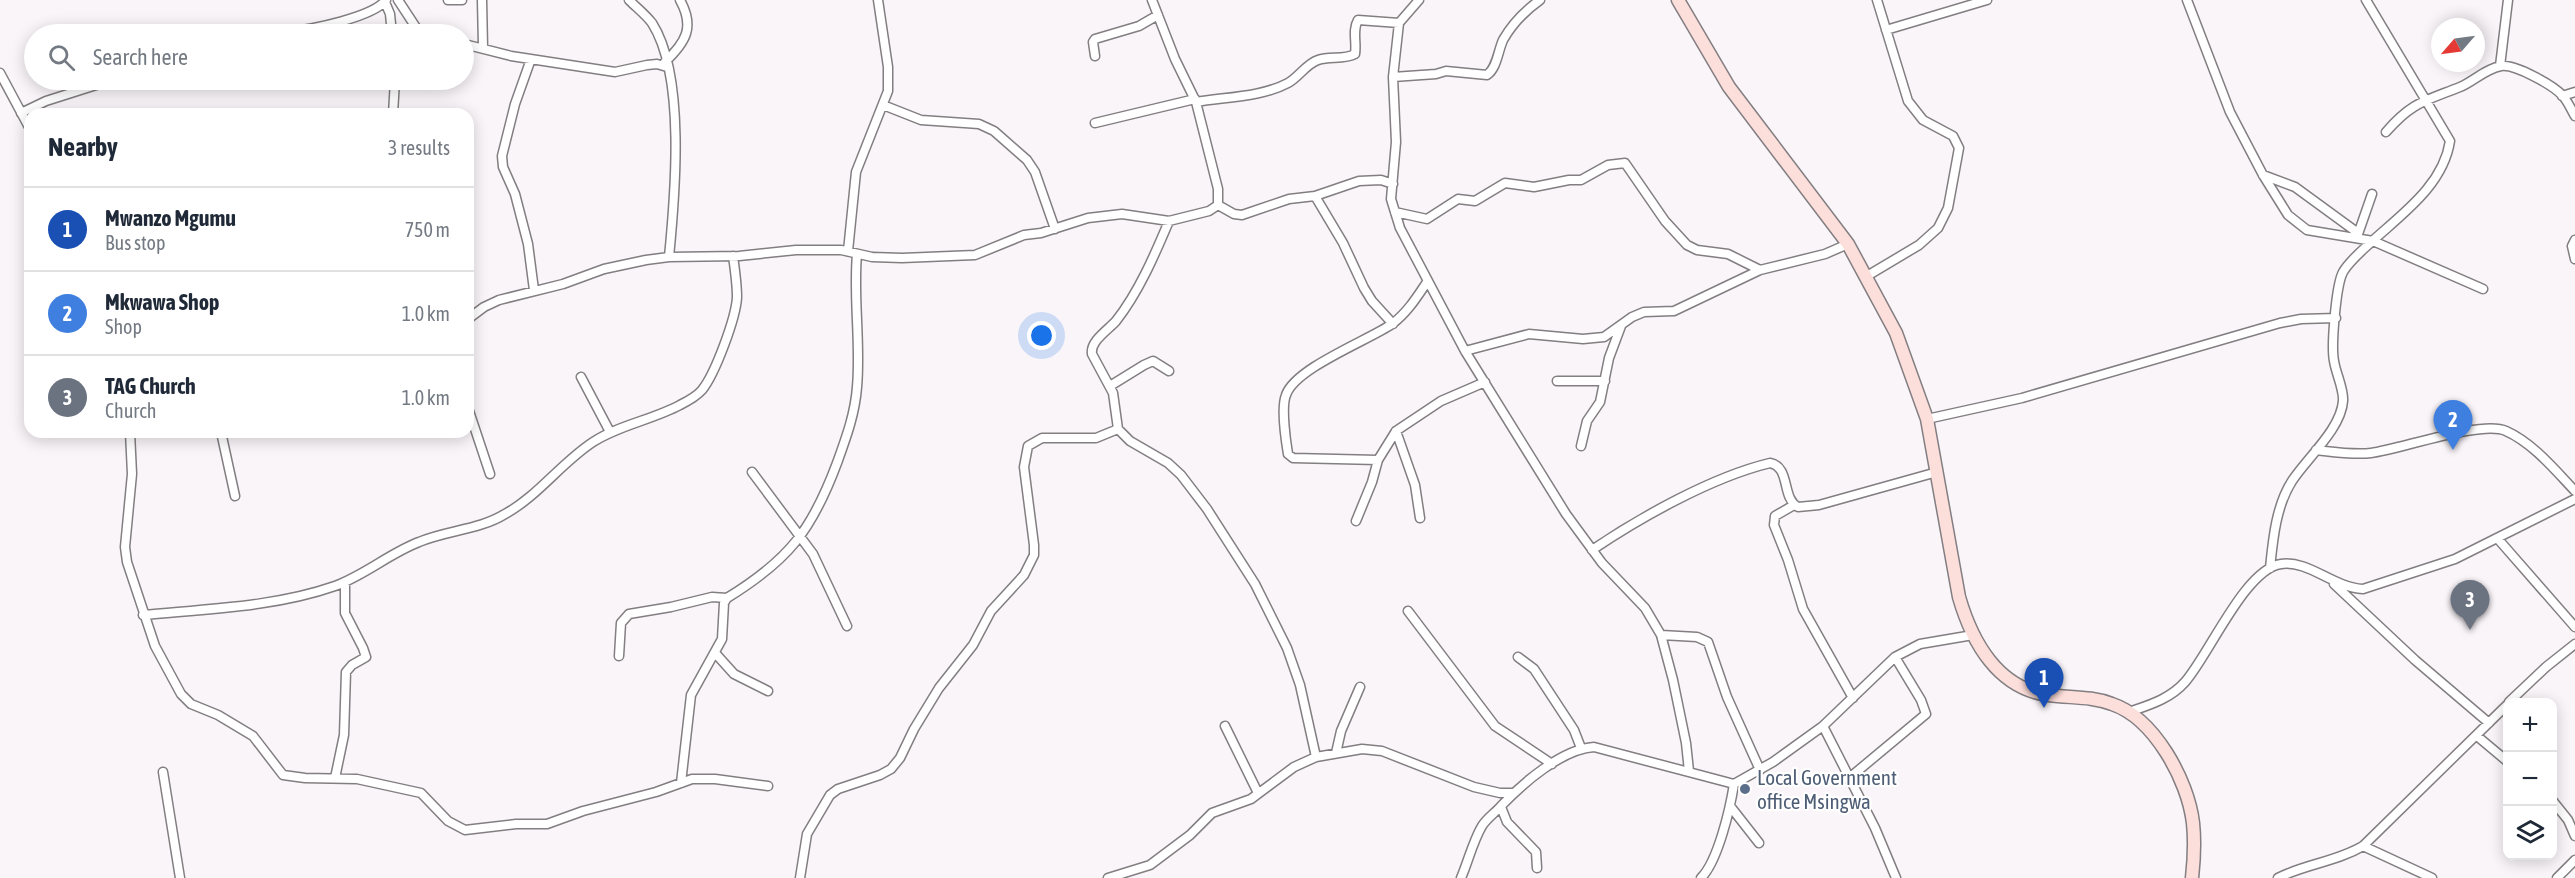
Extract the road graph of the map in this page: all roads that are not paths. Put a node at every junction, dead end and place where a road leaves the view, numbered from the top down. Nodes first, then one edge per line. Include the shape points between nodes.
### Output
1 (398, 0) edge
2 (448, 0) edge
3 (462, 0) edge
4 (482, 0) edge
5 (629, 0) edge
6 (680, 0) edge
7 (878, 0) edge
8 (1152, 0) edge
9 (1419, 0) edge
10 (1540, 0) edge
11 (1678, 0) edge
12 (1877, 0) edge
13 (1987, 0) edge
14 (2187, 0) edge
15 (2366, 0) edge
16 (2508, 0) edge
17 (386, 1) edge
18 (1158, 15) junction
19 (1399, 23) junction
20 (325, 24) edge
21 (391, 24) edge
22 (414, 24) edge
23 (1886, 30) junction
24 (474, 46) edge
25 (483, 47) junction
26 (1095, 56) dead end
27 (531, 59) junction
28 (666, 64) junction
29 (2500, 66) junction
30 (0, 74) edge
31 (1393, 77) junction
32 (86, 90) edge
33 (394, 90) edge
34 (2575, 92) edge
35 (2562, 96) junction
36 (2425, 99) junction
37 (1195, 100) junction
38 (883, 105) junction
39 (31, 108) edge
40 (393, 108) edge
41 (24, 112) edge
42 (21, 113) junction
43 (2575, 116) edge
44 (24, 118) edge
45 (1095, 123) dead end
46 (2386, 132) dead end
47 (2263, 175) junction
48 (1393, 184) junction
49 (2372, 194) dead end
50 (1315, 196) junction
51 (1218, 205) junction
52 (1395, 212) junction
53 (1169, 221) junction
54 (1055, 229) junction
55 (2357, 236) junction
56 (2575, 240) edge
57 (2373, 241) junction
58 (1848, 244) junction
59 (853, 253) junction
60 (733, 256) junction
61 (669, 257) junction
62 (2575, 259) edge
63 (1760, 270) junction
64 (1867, 276) junction
65 (1427, 282) junction
66 (2483, 289) dead end
67 (534, 290) junction
68 (474, 314) edge
69 (2336, 318) junction
70 (1393, 324) junction
71 (1621, 326) junction
72 (1465, 351) junction
73 (1169, 371) dead end
74 (581, 377) dead end
75 (1557, 381) dead end
76 (1605, 381) junction
77 (1485, 382) junction
78 (1110, 386) junction
79 (1927, 419) junction
80 (474, 426) edge
81 (1118, 429) junction
82 (1396, 431) junction
83 (610, 432) junction
84 (130, 438) edge
85 (222, 438) edge
86 (1581, 446) dead end
87 (2316, 450) junction
88 (1378, 460) junction
89 (752, 472) dead end
90 (1937, 472) junction
91 (490, 474) dead end
92 (2575, 491) edge
93 (235, 496) dead end
94 (2575, 499) edge
95 (1794, 505) junction
96 (1420, 518) dead end
97 (1356, 521) dead end
98 (800, 537) junction
99 (2498, 539) junction
100 (1592, 550) junction
101 (2270, 568) junction
102 (345, 582) junction
103 (2332, 582) junction
104 (727, 598) junction
105 (1408, 611) dead end
106 (143, 615) junction
107 (847, 626) dead end
108 (2575, 627) edge
109 (1972, 634) junction
110 (1661, 635) junction
111 (2575, 644) edge
112 (716, 654) junction
113 (619, 656) dead end
114 (1518, 657) dead end
115 (1895, 657) junction
116 (1360, 687) dead end
117 (768, 691) dead end
118 (1853, 698) junction
119 (2513, 698) edge
120 (2503, 708) edge
121 (2129, 712) junction
122 (2489, 723) junction
123 (1225, 726) dead end
124 (1823, 726) junction
125 (2477, 736) junction
126 (1581, 748) junction
127 (1336, 753) junction
128 (1316, 757) junction
129 (2503, 758) edge
130 (1552, 764) junction
131 (1760, 770) junction
132 (1689, 771) junction
133 (163, 772) dead end
134 (335, 778) junction
135 (1848, 779) junction
136 (681, 783) junction
137 (1734, 784) junction
138 (768, 786) dead end
139 (1513, 793) junction
140 (1258, 794) junction
141 (2557, 805) edge
142 (1730, 806) junction
143 (1501, 807) junction
144 (2575, 836) edge
145 (1759, 843) dead end
146 (2363, 846) junction
147 (2575, 860) edge
148 (1538, 868) dead end
149 (180, 878) edge
150 (800, 878) edge
151 (1108, 878) edge
152 (1461, 878) edge
153 (1701, 878) edge
154 (1896, 878) edge
155 (2192, 878) edge
156 (2278, 878) edge
157 (2432, 878) edge
158 (2557, 878) edge

1 - 22 street
2 - 3 street
4 - 25 street
5 - 28 street via 652,24
6 - 28 street via 688,21 685,38
7 - 38 street via 888,67 888,91
8 - 18 street
9 - 19 street
10 - 31 street via 1512,28 1500,46 1495,65 1486,75 1446,70
11 - 58 street via 1729,87
12 - 23 street
13 - 23 street
14 - 47 street via 2230,112
15 - 36 street
16 - 29 street
17 - 20 street via 354,17
17 - 21 street
18 - 26 street via 1139,26 1095,39
18 - 37 street
19 - 31 street
19 - 37 street via 1358,20 1355,54 1311,63 1290,82 1274,89
23 - 64 street via 1908,101 1925,122 1953,136 1959,148 1948,208 1938,228 1919,245
24 - 25 street
25 - 27 street
27 - 28 street via 615,72
27 - 67 street via 502,156 528,244
28 - 61 street via 674,109 675,174
29 - 35 street via 2517,69
29 - 36 street via 2462,86
30 - 42 street
31 - 48 street
32 - 39 street
33 - 40 street
34 - 35 street
35 - 43 street
36 - 46 street via 2402,113
36 - 57 street via 2450,141 2448,156 2416,202
37 - 45 street
37 - 51 street via 1218,189
38 - 54 street via 921,120 979,124 994,131 1035,172
38 - 59 street via 856,172
41 - 42 street
42 - 44 street
47 - 55 street via 2295,187
47 - 55 street via 2280,204 2298,224 2316,232
48 - 50 street via 1370,179
48 - 52 street via 1391,199
49 - 55 street
50 - 51 street via 1289,199 1242,215
50 - 70 street via 1364,288
51 - 53 street
52 - 63 street via 1427,219 1458,199 1475,201 1505,183 1534,187 1579,181 1621,162 1687,245 1728,254
52 - 65 street
53 - 54 street via 1122,214 1088,218
53 - 78 street via 1129,302 1091,348
54 - 59 street via 1024,235 975,255 902,258
55 - 57 street
56 - 62 street
57 - 66 street
57 - 69 street via 2344,271 2337,291
58 - 63 street via 1825,254
58 - 64 street
59 - 60 street via 796,250
59 - 98 street via 857,387 850,429 820,505
60 - 61 street
60 - 83 street via 735,310 718,360 703,389 678,406
61 - 67 street via 604,269
63 - 71 street via 1674,311 1644,312
64 - 79 street via 1896,333
65 - 70 street
65 - 72 street
67 - 68 street via 499,300
69 - 79 street via 2280,323 2022,398
69 - 87 street via 2332,348 2343,399 2336,422
70 - 88 street via 1350,345 1305,375 1289,388 1284,402 1290,457
71 - 72 street via 1596,339 1529,334
71 - 76 street
72 - 77 street
73 - 78 street via 1153,361
74 - 83 street
75 - 76 street
76 - 86 street via 1599,407 1587,421
77 - 82 street via 1441,401
77 - 100 street
78 - 81 street
79 - 90 street
80 - 91 street
81 - 128 street via 1180,474 1255,584 1300,685
81 - 150 street via 1096,438 1042,438 1028,446 1024,467 1034,545 1029,567 991,611 973,645 939,688 900,758 880,775 831,795 807,834
82 - 88 street
82 - 96 street
83 - 102 street via 578,453 507,514 473,528 422,540
84 - 106 street via 131,498 125,547 129,575
85 - 93 street
87 - 92 street via 2369,453 2444,436 2500,429 2528,444
87 - 101 street via 2284,497 2272,542
88 - 97 street
89 - 98 street
90 - 95 street via 1819,505
90 - 109 street via 1959,597
94 - 99 street
95 - 100 street via 1781,469 1770,463 1683,497
95 - 118 street via 1774,516 1774,525 1803,609
98 - 104 street via 762,576
98 - 107 street via 813,554
99 - 103 street via 2455,559 2363,589
99 - 108 street
100 - 110 street via 1645,608
101 - 103 street via 2299,564
101 - 121 street via 2241,596 2184,684 2158,702
102 - 106 street via 295,597
102 - 134 street via 345,613 366,657 346,672 344,735
103 - 122 street
104 - 112 street
104 - 113 street via 712,597 629,614 621,623
105 - 130 street via 1495,726
106 - 134 street via 173,682 191,704 253,736 283,775
109 - 115 street via 1920,644
109 - 121 street via 1996,669 2030,692 2088,698
110 - 131 street via 1697,636 1708,642 1727,697
110 - 132 street via 1674,680
111 - 119 street
112 - 117 street via 742,680
112 - 136 street via 691,695
114 - 126 street via 1534,669 1574,730
115 - 118 street
115 - 135 street via 1926,714
116 - 127 street
118 - 124 street
120 - 122 street
121 - 155 street via 2160,745 2186,794 2193,822
122 - 125 street
123 - 140 street
124 - 131 street
124 - 135 street
125 - 129 street
125 - 146 street
126 - 130 street
126 - 132 street via 1594,747
127 - 128 street
127 - 139 street via 1382,751 1474,788
128 - 140 street via 1293,767
130 - 139 street
131 - 137 street
132 - 137 street
133 - 149 street
134 - 136 street via 421,793 448,821 465,830 547,824
135 - 154 street
136 - 138 street via 715,779
137 - 142 street
139 - 143 street
140 - 151 street via 1212,813 1190,836 1149,865
141 - 144 street
142 - 145 street
142 - 153 street via 1715,855
143 - 148 street via 1507,822 1536,852
143 - 152 street via 1482,826
146 - 156 street
146 - 157 street
147 - 158 street

